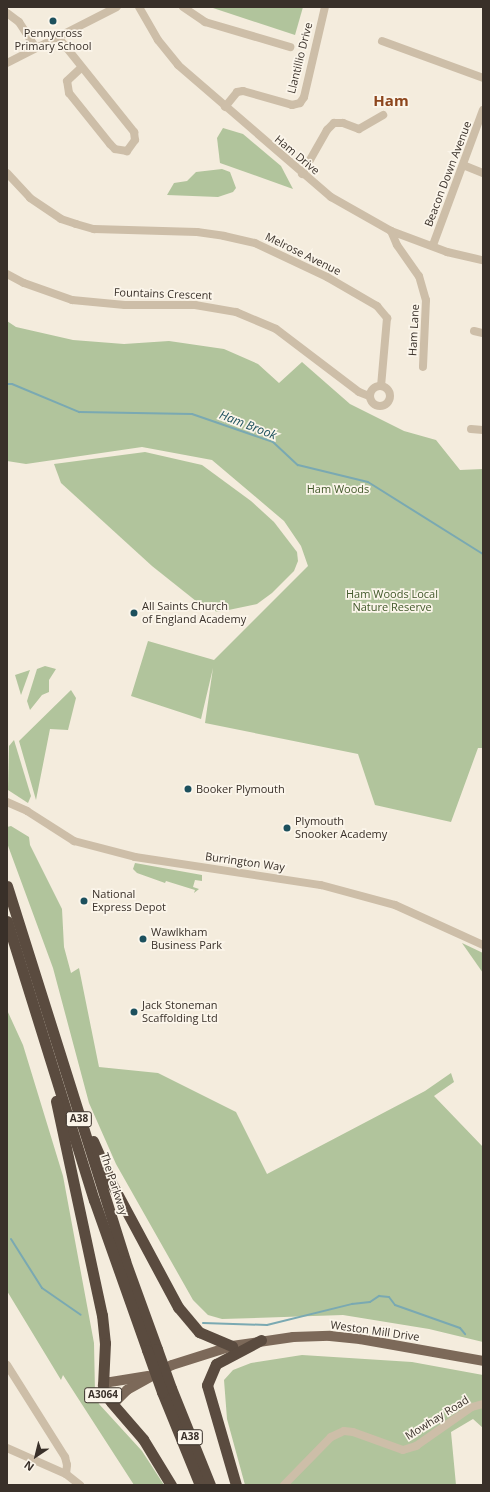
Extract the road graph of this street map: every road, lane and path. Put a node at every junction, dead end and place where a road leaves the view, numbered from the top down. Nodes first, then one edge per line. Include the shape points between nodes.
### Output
1 (117, 7) edge
2 (139, 7) edge
3 (183, 7) edge
4 (325, 7) edge
5 (7, 13) edge
6 (58, 37) junction
7 (382, 41) dead end
8 (290, 47) dead end
9 (36, 48) junction
10 (7, 63) edge
11 (81, 68) junction
12 (483, 78) edge
13 (224, 107) junction
14 (483, 110) edge
15 (383, 115) dead end
16 (463, 165) junction
17 (7, 172) edge
18 (483, 173) edge
19 (302, 174) junction
20 (391, 231) junction
21 (433, 245) junction
22 (483, 260) edge
23 (7, 274) edge
24 (474, 331) dead end
25 (483, 333) edge
26 (423, 367) dead end
27 (381, 386) junction
28 (369, 396) junction
29 (471, 429) dead end
30 (483, 430) edge
31 (7, 802) edge
32 (7, 886) edge
33 (7, 921) edge
34 (483, 945) edge
35 (43, 1041) junction
36 (72, 1097) junction
37 (262, 1340) junction
38 (232, 1346) junction
39 (152, 1350) junction
40 (483, 1361) edge
41 (7, 1365) edge
42 (148, 1376) junction
43 (103, 1385) junction
44 (167, 1390) junction
45 (111, 1402) junction
46 (483, 1404) edge
47 (7, 1448) edge
48 (66, 1474) junction
49 (80, 1485) edge
50 (171, 1485) edge
51 (200, 1485) edge
52 (210, 1485) edge
53 (236, 1485) edge
54 (284, 1485) edge

1 - 6 street
2 - 13 street, Ham Drive via 158,40 178,65
3 - 8 street via 205,22
4 - 13 street, Llantillio Drive via 304,97 300,103 292,105 243,91 236,92
5 - 9 street via 19,22
6 - 9 street
6 - 11 street
7 - 12 street
9 - 10 street
11 - 11 street via 134,132 135,140 127,150 115,149 69,93 67,81
13 - 19 street, Ham Drive
14 - 16 street, Beacon Down Avenue
15 - 19 street via 359,129 342,122 334,123 327,130
16 - 18 street
16 - 21 street, Beacon Down Avenue
17 - 27 street, Melrose Avenue via 30,198 61,219 76,224 94,229 197,232 224,236 255,243 327,277 377,306 387,318
19 - 20 street, Ham Drive via 331,197
20 - 21 street, Ham Drive
20 - 26 street, Ham Lane via 397,245 420,276 426,300
21 - 22 street, Ham Drive via 447,252
23 - 28 street, Fountains Crescent via 24,283 72,300 126,305 195,305 236,312 276,329 359,392
24 - 25 street
27 - 28 street via 375,387
27 - 28 street, Melrose Avenue via 389,392 388,402 378,406 373,404
29 - 30 street
31 - 34 street, Burrington Way via 27,811 74,841 135,857 321,884 395,905
32 - 36 highway, The Parkway / A38
33 - 35 highway, The Parkway / A38
35 - 39 highway, The Parkway / A38 via 94,1200
35 - 43 highway, A38 via 102,1315 105,1343
36 - 38 highway, A38 via 112,1184 172,1298 189,1323 199,1332
36 - 39 highway, The Parkway / A38
37 - 38 main road, Weston Mill Drive
37 - 40 main road, Weston Mill Drive via 330,1336
37 - 53 highway, A38 via 216,1364 208,1385
38 - 42 main road, Weston Mill Drive via 172,1365
39 - 44 highway, The Parkway / A38, bridge
41 - 48 street via 65,1457
42 - 43 main road, A3064 via 114,1380
42 - 45 main road, A3064 via 116,1401
43 - 45 main road, A3064 via 102,1394
44 - 51 highway, The Parkway / A38
44 - 52 highway, The Parkway / A38
45 - 50 highway via 143,1439
46 - 54 street, Mowhay Road via 472,1407 416,1446 403,1450 353,1432 331,1437
47 - 48 street
48 - 49 street

